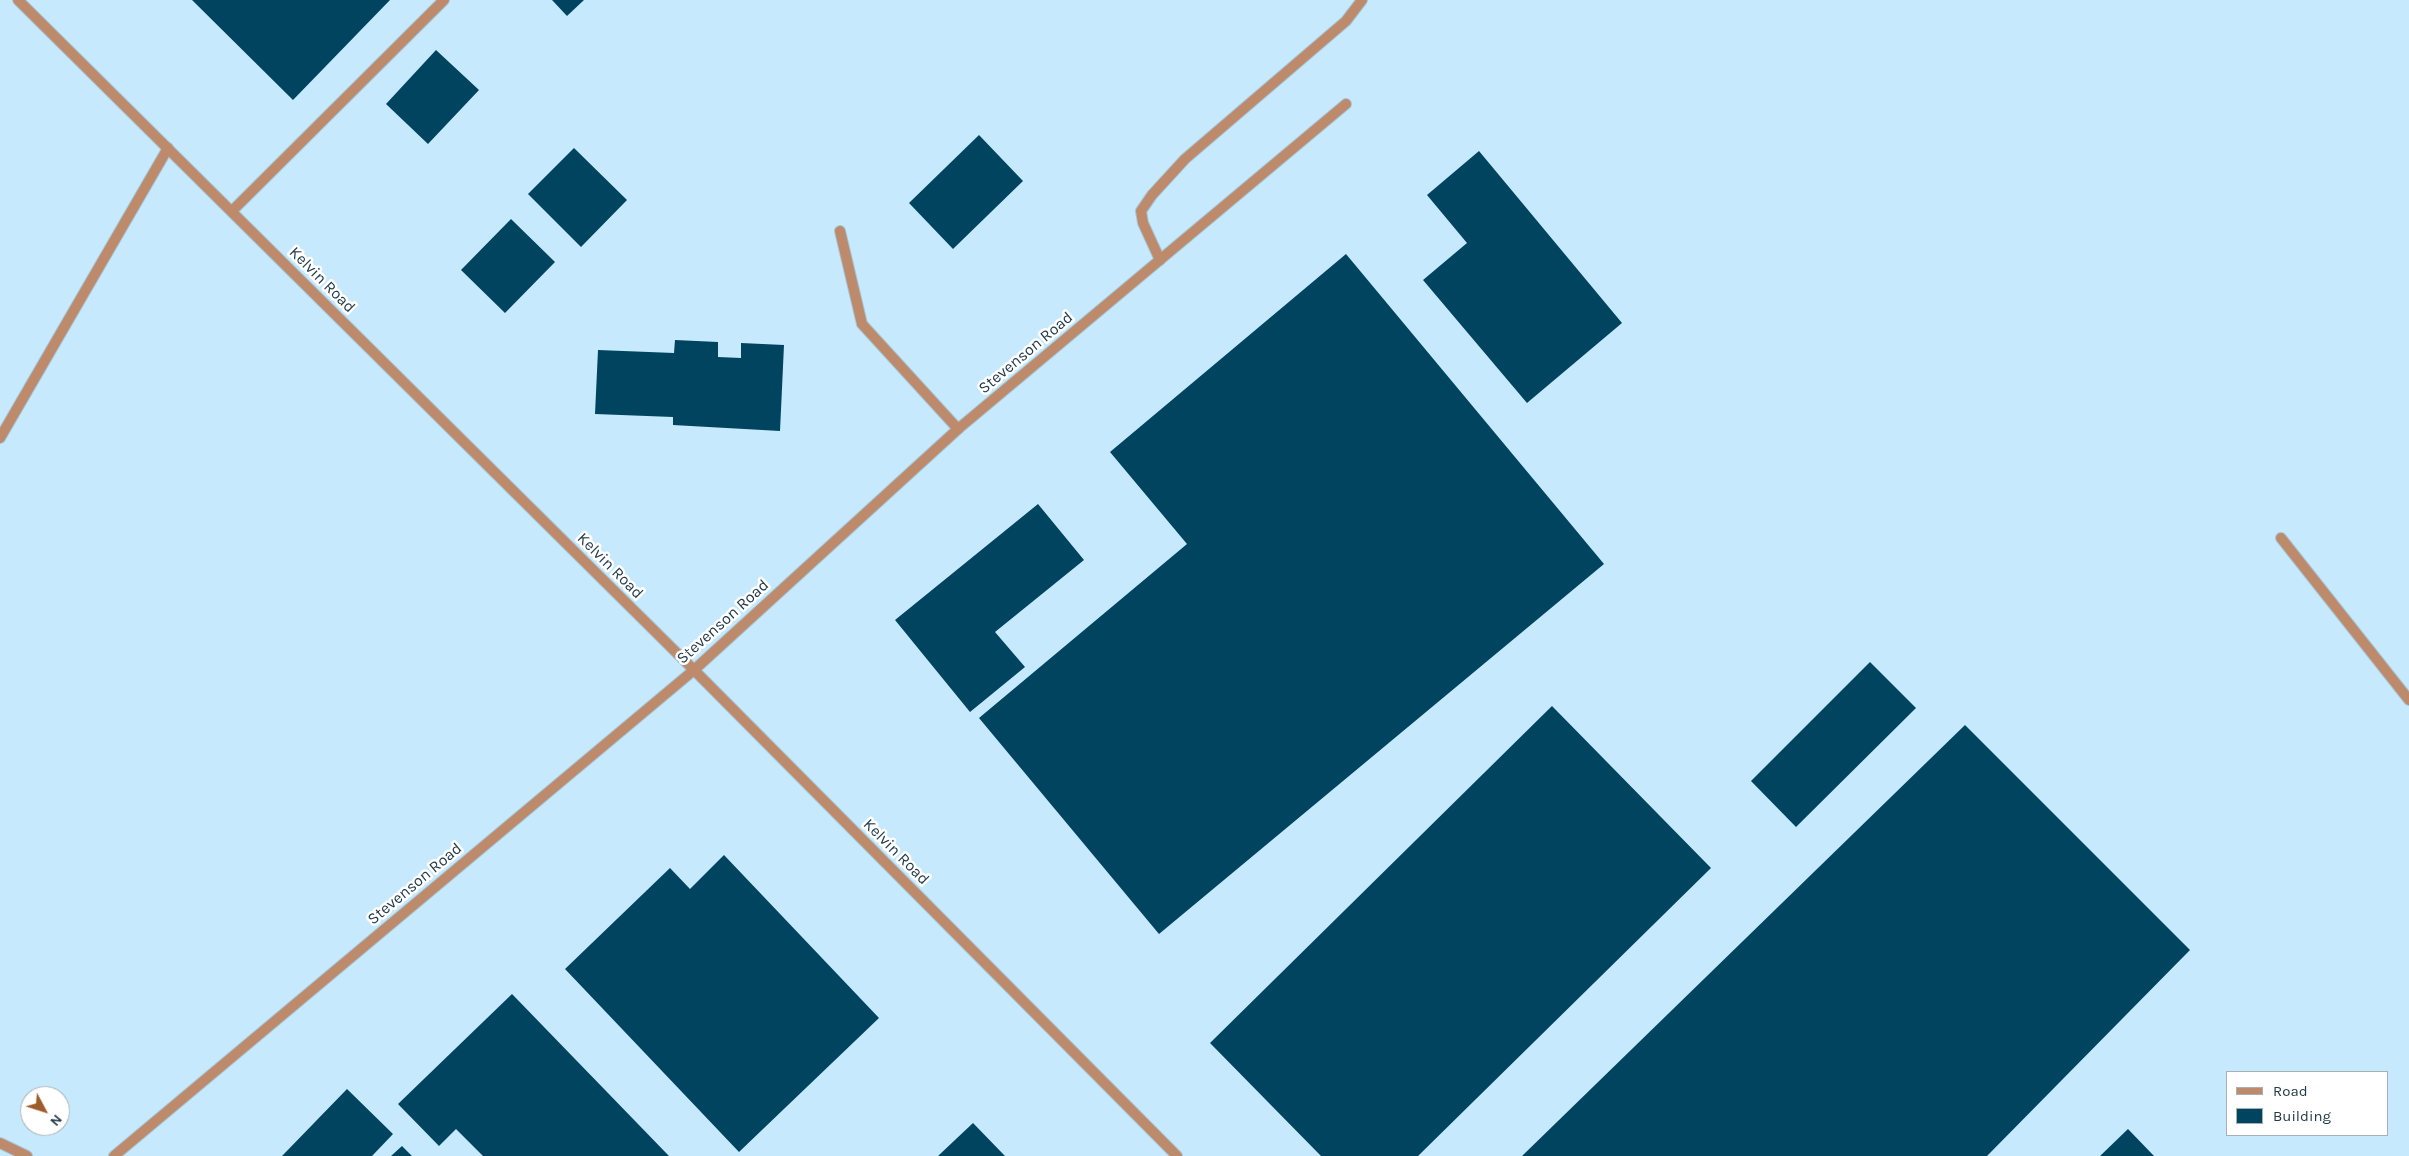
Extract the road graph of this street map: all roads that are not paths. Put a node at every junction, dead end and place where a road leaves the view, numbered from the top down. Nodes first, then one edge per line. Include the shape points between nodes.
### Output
1 (18, 0) edge
2 (444, 0) edge
3 (1362, 0) edge
4 (1346, 104) dead end
5 (168, 148) junction
6 (232, 212) junction
7 (840, 231) dead end
8 (1160, 260) junction
9 (958, 429) junction
10 (0, 438) edge
11 (2281, 538) dead end
12 (694, 670) junction
13 (2409, 700) edge
14 (0, 1144) edge
15 (27, 1156) edge
16 (114, 1156) edge
17 (1177, 1156) edge

1 - 5 street, Kelvin Road
2 - 6 street
3 - 8 street via 1346,20 1185,159 1152,195 1141,211
4 - 8 street, Stevenson Road
5 - 6 street, Kelvin Road
5 - 10 street
6 - 12 street, Kelvin Road
7 - 9 street via 862,324
8 - 9 street, Stevenson Road
9 - 12 street, Stevenson Road
11 - 13 street
12 - 16 street, Stevenson Road
12 - 17 street, Kelvin Road
14 - 15 street

